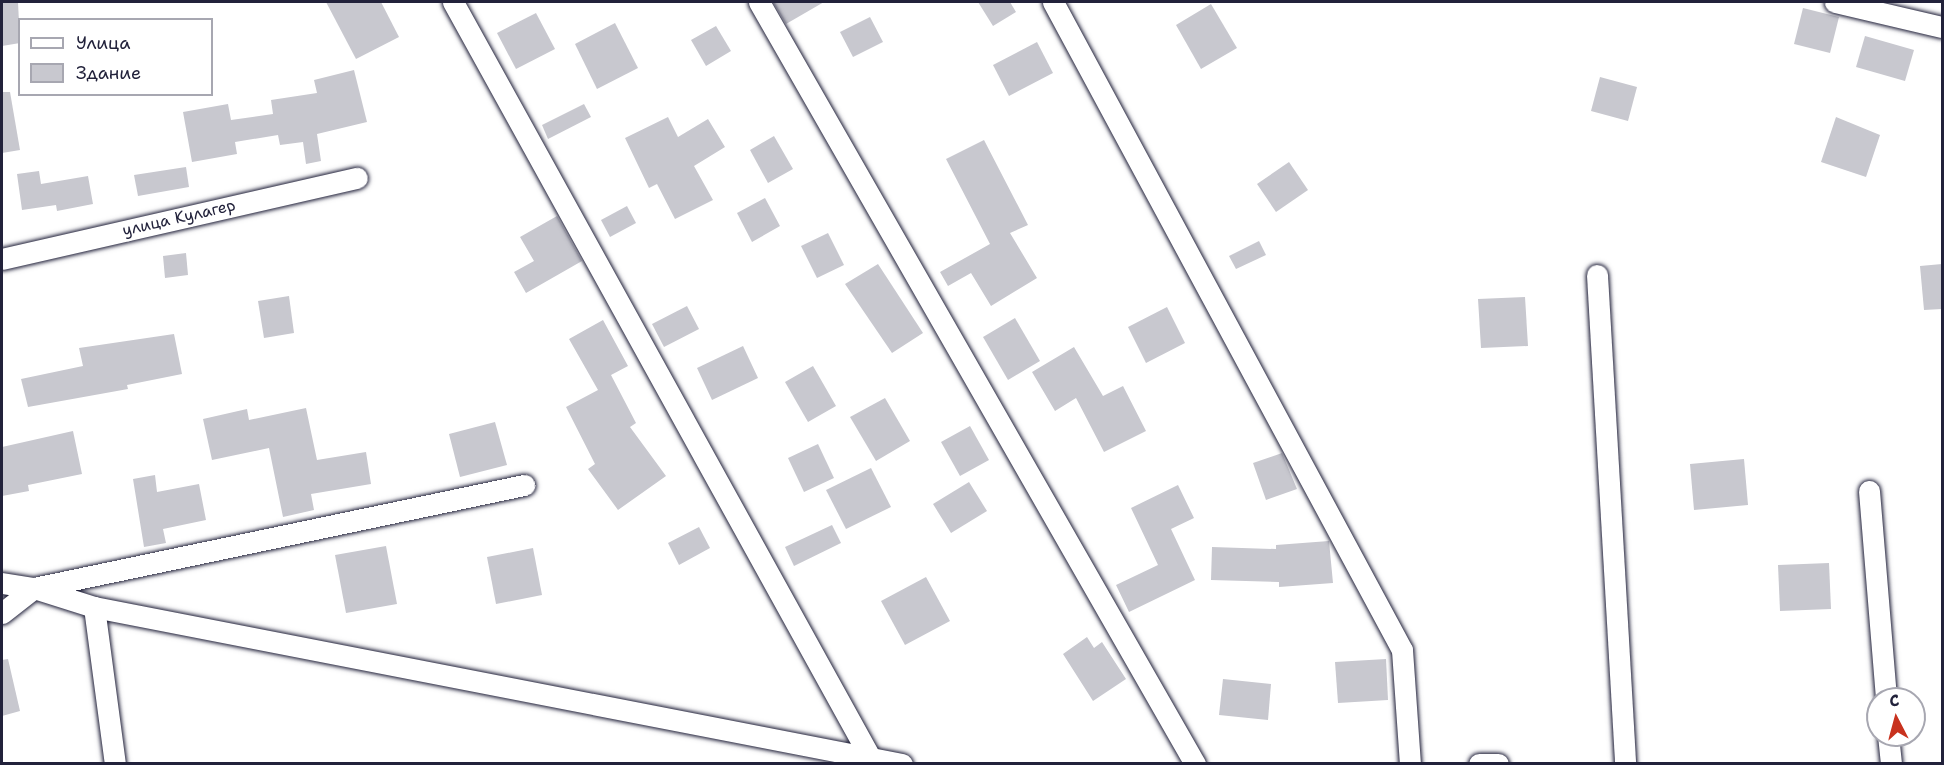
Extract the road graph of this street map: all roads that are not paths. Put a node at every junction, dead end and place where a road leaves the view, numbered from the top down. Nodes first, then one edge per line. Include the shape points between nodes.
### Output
1 (453, 2) edge
2 (759, 2) edge
3 (1053, 2) edge
4 (1834, 2) edge
5 (1942, 27) edge
6 (357, 178) dead end
7 (2, 259) edge
8 (1597, 275) dead end
9 (524, 485) dead end
10 (1869, 490) dead end
11 (2, 583) edge
12 (34, 588) junction
13 (94, 607) junction
14 (2, 613) edge
15 (1885, 687) edge
16 (1889, 747) edge
17 (871, 759) junction
18 (115, 764) edge
19 (902, 764) edge
20 (1195, 764) edge
21 (1410, 764) edge
22 (1479, 764) edge
23 (1498, 764) edge
24 (1625, 764) edge
25 (1891, 764) edge

1 - 17 street
2 - 20 street
3 - 21 street via 1402,650
4 - 5 street
6 - 7 street, улица Кулагер
8 - 24 street
9 - 12 street
10 - 15 street
11 - 12 street
12 - 13 street
12 - 14 street
13 - 17 street
13 - 18 street
16 - 25 street
17 - 19 street
22 - 23 street

